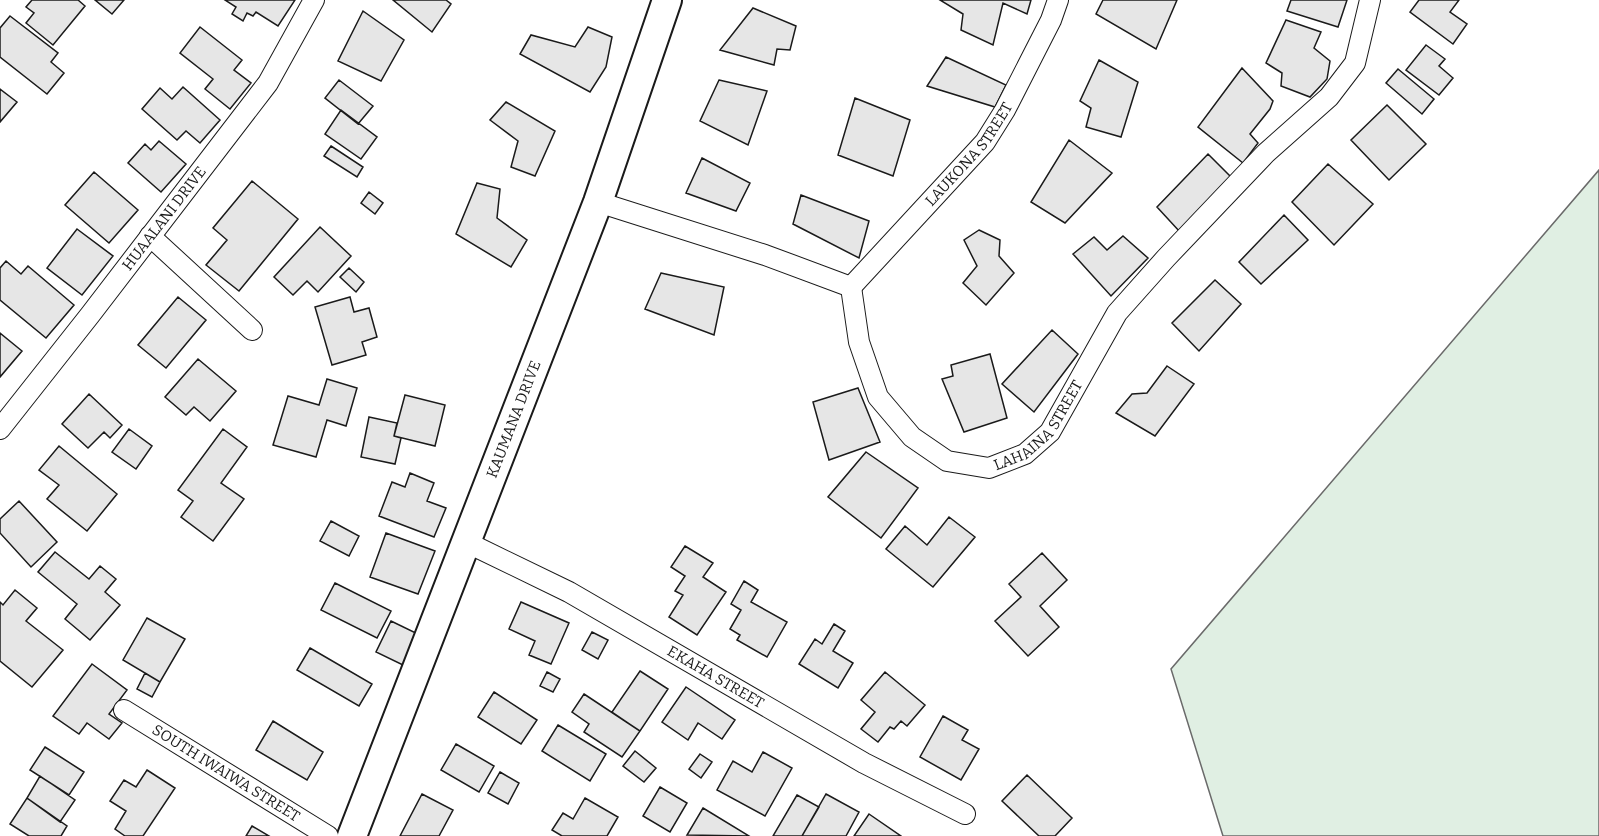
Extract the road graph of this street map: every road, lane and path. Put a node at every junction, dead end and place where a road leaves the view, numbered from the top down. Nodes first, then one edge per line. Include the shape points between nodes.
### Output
1 (314, 0) edge
2 (667, 0) edge
3 (1058, 0) edge
4 (1370, 0) edge
5 (598, 202) junction
6 (150, 237) junction
7 (850, 287) junction
8 (252, 330) dead end
9 (0, 429) edge
10 (466, 542) junction
11 (124, 710) dead end
12 (965, 814) dead end
13 (328, 836) edge
14 (352, 836) edge

1 - 6 street, HUAALANI DRIVE via 268,83
2 - 5 street, KAUMANA DRIVE
3 - 7 street, LAUKONA STREET via 1052,20 986,142
4 - 7 street, LAHAINA STREET via 1355,63 1329,97 1266,153 1118,313 1050,432 1024,454 989,468 947,461 912,437 878,397 859,342
5 - 7 street via 765,255
5 - 10 street, KAUMANA DRIVE
6 - 8 street
6 - 9 street, HUAALANI DRIVE
10 - 12 street, EKAHA STREET via 570,591 864,763
10 - 14 street, KAUMANA DRIVE
11 - 13 street, SOUTH IWAIWA STREET

